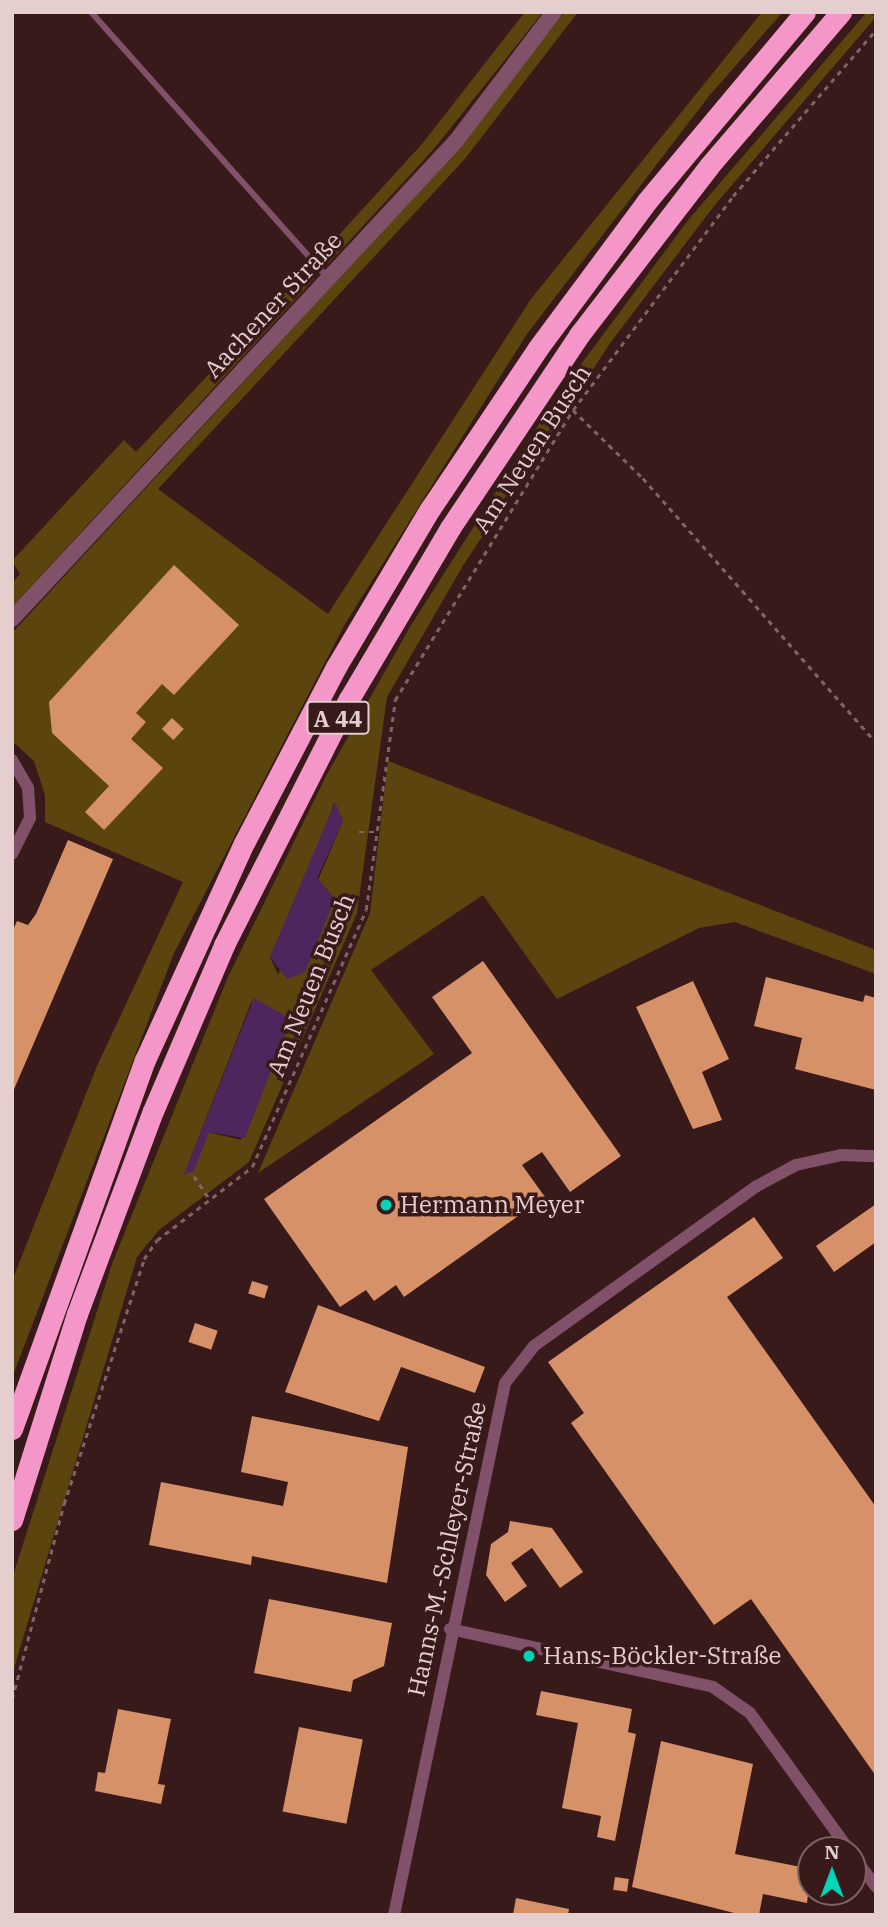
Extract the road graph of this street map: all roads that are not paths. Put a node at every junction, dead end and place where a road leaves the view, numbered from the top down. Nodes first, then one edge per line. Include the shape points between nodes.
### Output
1 (91, 12) edge
2 (555, 12) edge
3 (805, 12) edge
4 (841, 12) edge
5 (329, 279) junction
6 (12, 619) edge
7 (12, 760) edge
8 (12, 854) edge
9 (876, 1156) edge
10 (12, 1429) edge
11 (12, 1520) edge
12 (450, 1629) junction
13 (839, 1836) edge
14 (394, 1915) edge

1 - 5 lane
2 - 5 street, Aachener Straße via 456,141
3 - 10 highway, A 44 via 647,201 538,348 430,509 331,677 238,854 145,1060
4 - 11 highway, A 44 via 716,157 579,335 450,528 343,709 224,945 153,1111 78,1314
5 - 6 street, Aachener Straße
7 - 8 street via 28,788 30,818
9 - 12 street, Hanns-M.-Schleyer-Straße via 841,1155 796,1165 757,1186 534,1346 505,1383
12 - 13 street via 713,1687 750,1713
12 - 14 street, Hanns-M.-Schleyer-Straße

